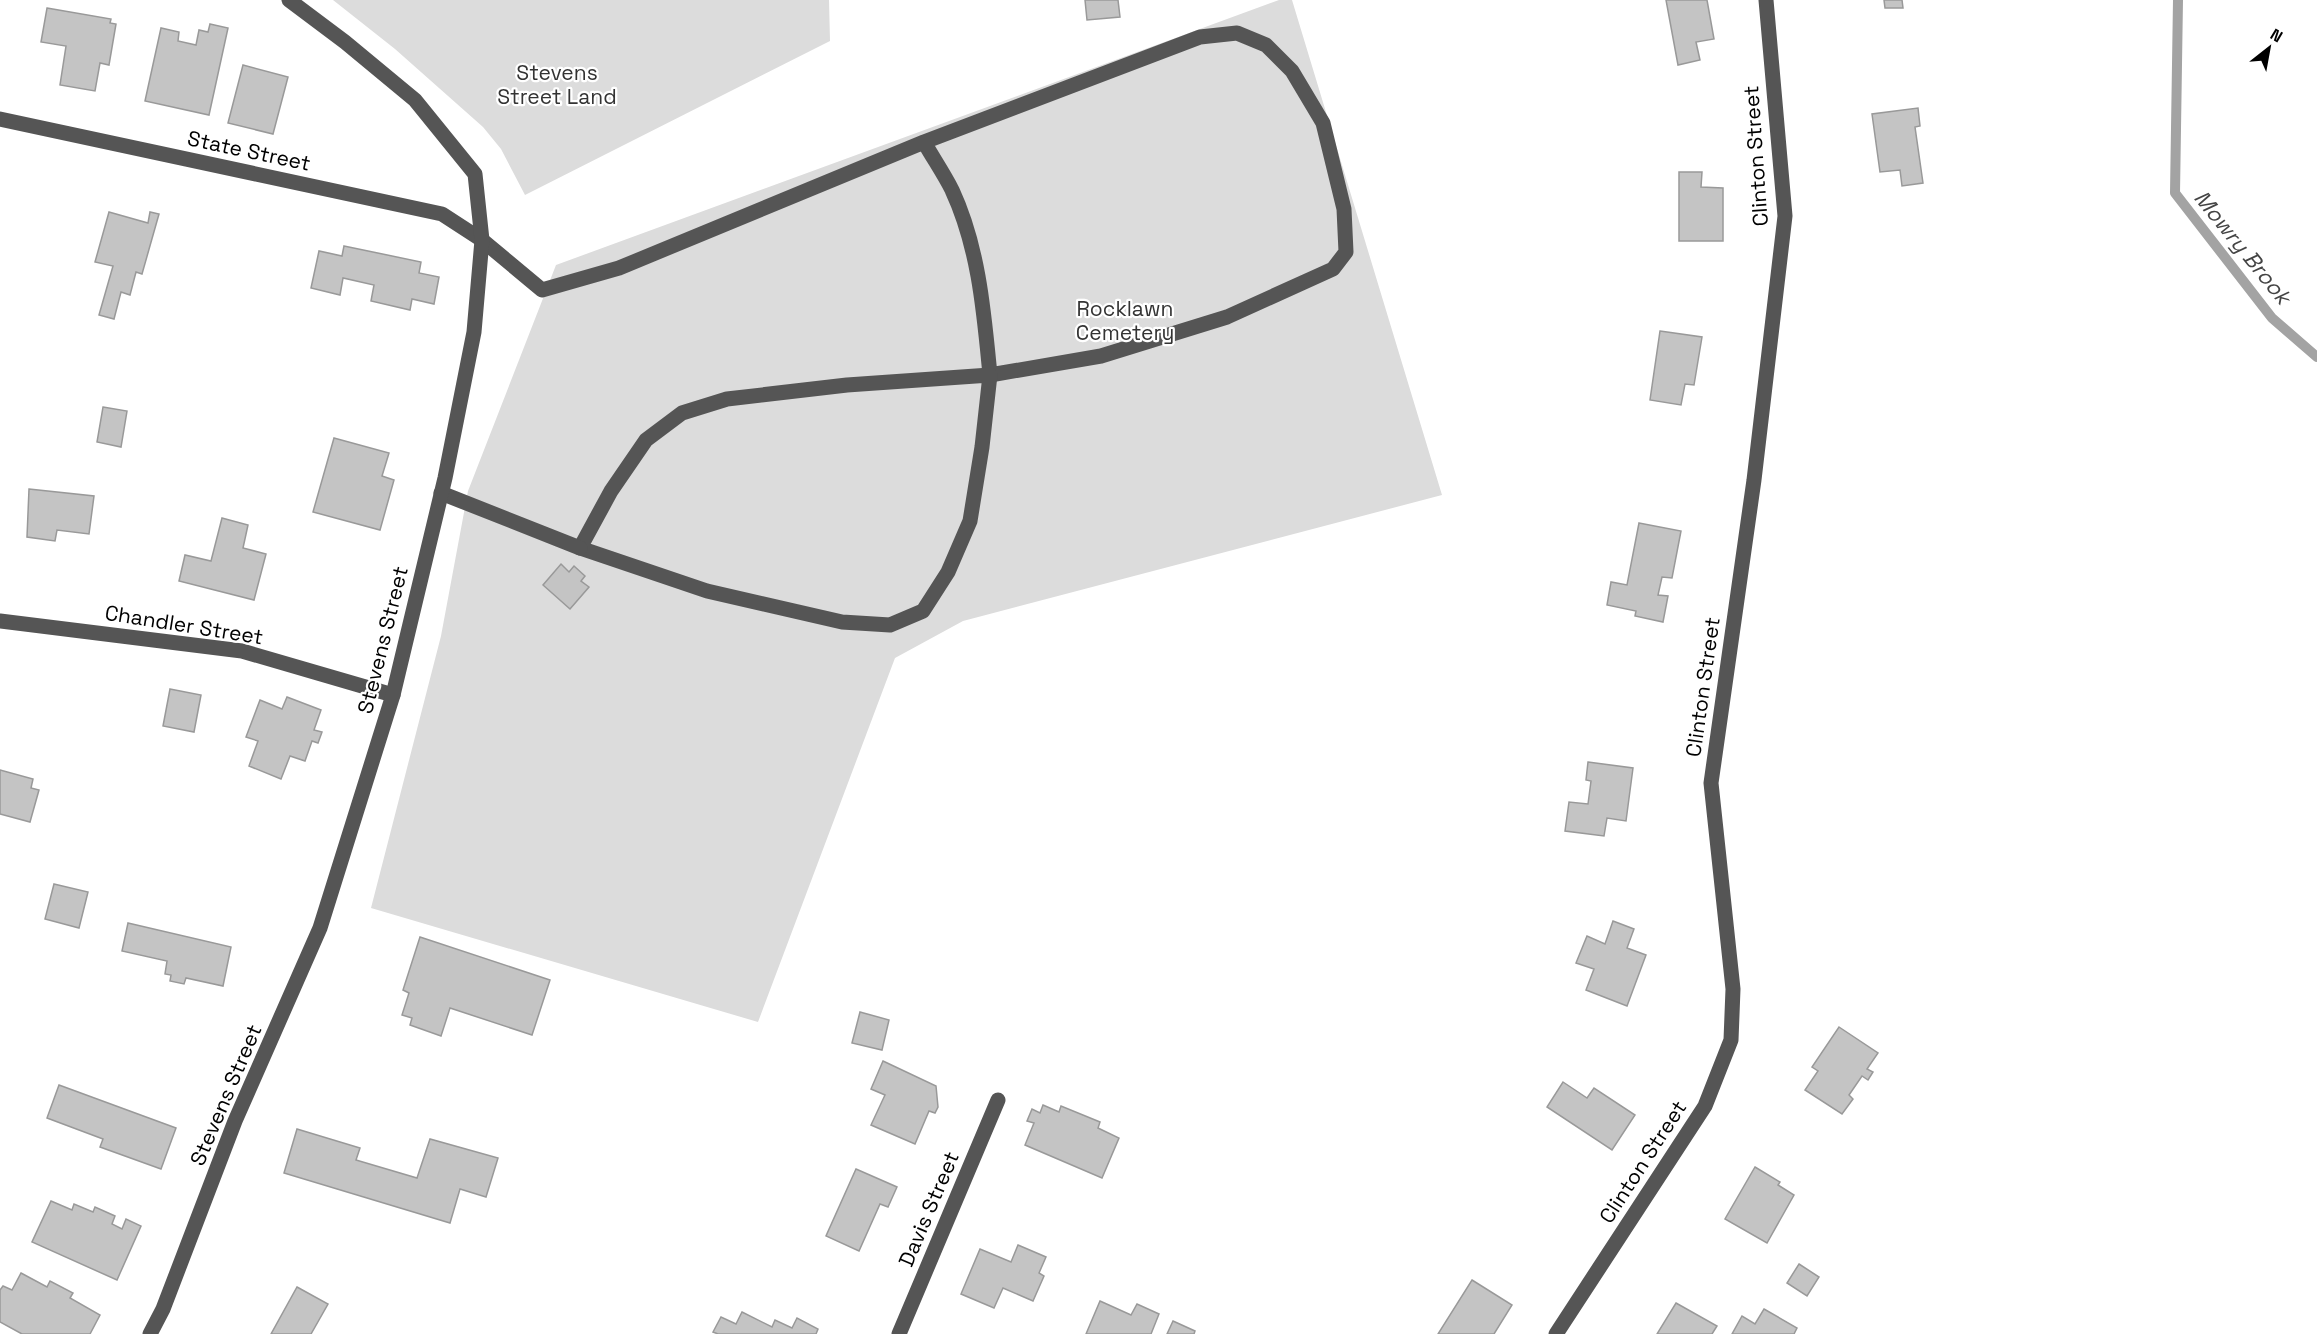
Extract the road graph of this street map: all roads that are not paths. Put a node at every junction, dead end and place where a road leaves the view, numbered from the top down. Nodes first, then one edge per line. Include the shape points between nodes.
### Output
1 (289, 0) edge
2 (1766, 0) edge
3 (0, 119) edge
4 (924, 142) junction
5 (482, 240) junction
6 (990, 375) junction
7 (441, 494) junction
8 (580, 548) junction
9 (0, 621) edge
10 (393, 695) junction
11 (998, 1100) dead end
12 (902, 1333) edge
13 (150, 1334) edge
14 (1556, 1334) edge

1 - 5 street, Stevens Street via 415,100 475,174
2 - 14 street, Clinton Street via 1785,216 1754,480 1711,783 1733,988 1731,1041 1705,1106
3 - 5 street, State Street via 442,214
4 - 5 street, State Street via 620,268 542,290
4 - 6 street via 952,190 972,250
4 - 6 street via 1200,37 1237,33 1266,45 1292,71 1323,123 1344,209 1346,252 1333,269 1216,321 1101,356
5 - 7 street, Stevens Street via 474,332
6 - 8 street via 847,385 727,399 682,414 646,440 611,491
6 - 8 street via 970,520 948,572 923,611 890,625 842,622 706,591
7 - 8 street
7 - 10 street, Stevens Street
9 - 10 street, Chandler Street via 242,651
10 - 13 street, Stevens Street via 320,928
11 - 12 street, Davis Street

